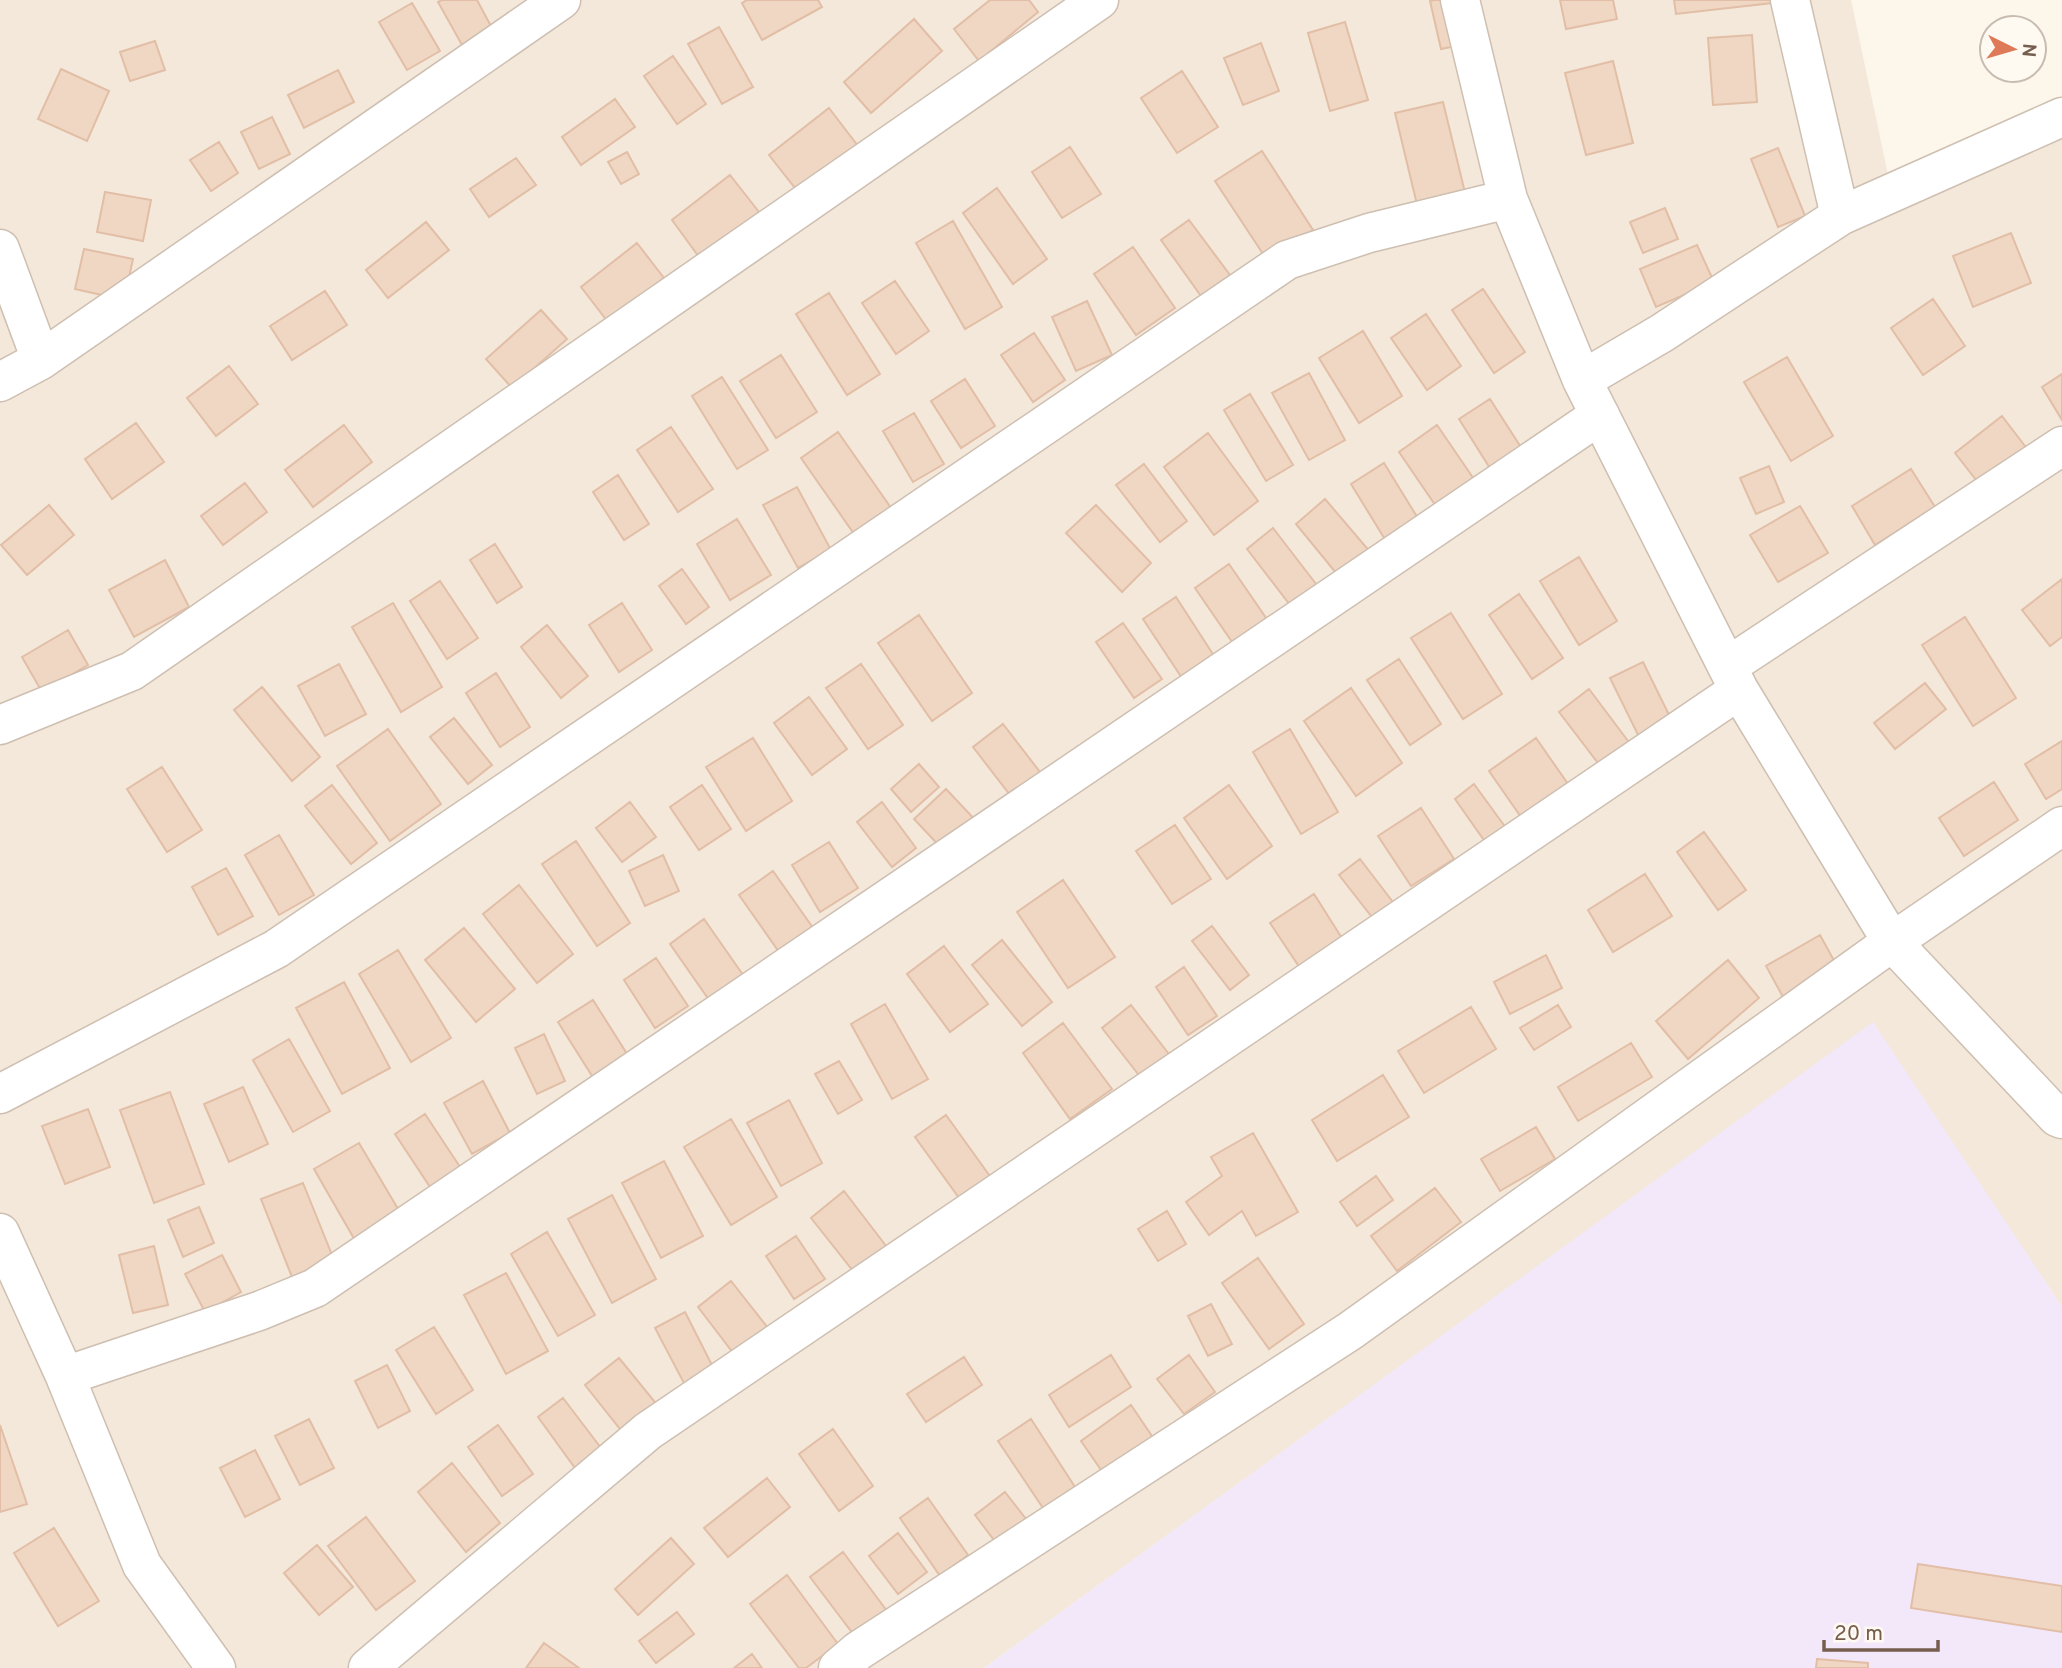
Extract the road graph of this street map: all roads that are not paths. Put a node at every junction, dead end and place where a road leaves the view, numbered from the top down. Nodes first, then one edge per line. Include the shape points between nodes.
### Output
1 (561, 0) edge
2 (1099, 0) edge
3 (1460, 0) edge
4 (1790, 0) edge
5 (2062, 117) edge
6 (1508, 200) junction
7 (1840, 216) junction
8 (0, 249) edge
9 (41, 360) junction
10 (1582, 380) junction
11 (0, 382) edge
12 (1600, 415) junction
13 (2062, 446) edge
14 (1733, 678) junction
15 (0, 725) edge
16 (2062, 826) edge
17 (1892, 942) junction
18 (0, 1094) edge
19 (2062, 1119) edge
20 (0, 1233) edge
21 (65, 1376) junction
22 (216, 1668) edge
23 (368, 1668) edge
24 (838, 1668) edge

1 - 9 street
2 - 15 street via 132,671
3 - 6 street
4 - 7 street
5 - 7 street
6 - 10 street
6 - 18 street via 1369,233 1287,260 276,949
7 - 10 street
8 - 9 street
9 - 11 street
10 - 12 street
12 - 14 street
12 - 21 street via 315,1288
13 - 14 street
14 - 17 street
14 - 23 street via 648,1431
16 - 17 street
17 - 19 street
17 - 24 street via 1350,1331
20 - 21 street
21 - 22 street via 142,1565

